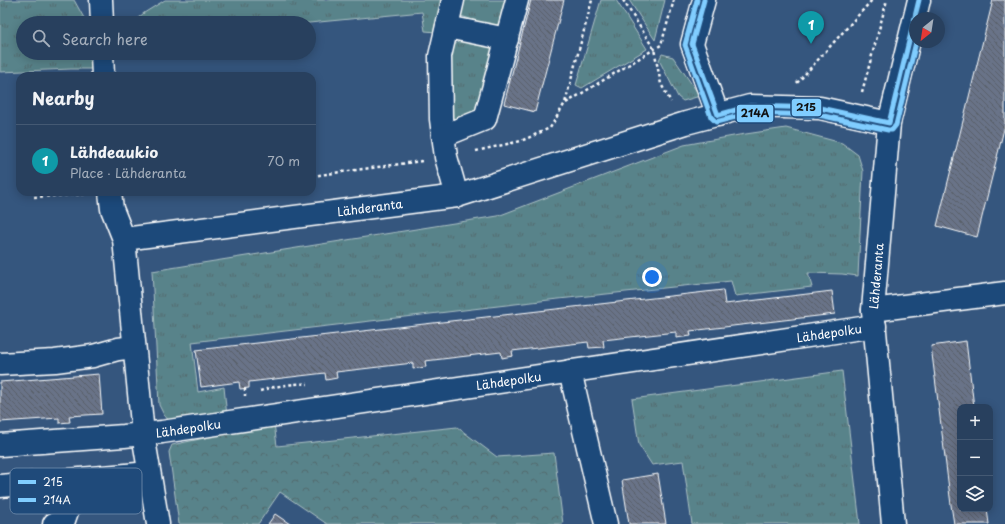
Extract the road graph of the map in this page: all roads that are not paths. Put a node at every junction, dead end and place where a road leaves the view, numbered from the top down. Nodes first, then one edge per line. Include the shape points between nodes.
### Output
1 (101, 0) edge
2 (453, 0) edge
3 (517, 0) edge
4 (704, 0) edge
5 (919, 0) edge
6 (102, 16) edge
7 (447, 27) junction
8 (506, 40) junction
9 (102, 60) edge
10 (103, 72) edge
11 (718, 115) junction
12 (889, 123) junction
13 (443, 136) junction
14 (110, 196) edge
15 (457, 196) junction
16 (124, 239) junction
17 (1005, 293) edge
18 (874, 318) junction
19 (134, 347) junction
20 (0, 364) edge
21 (570, 372) junction
22 (143, 434) junction
23 (0, 445) edge
24 (149, 474) junction
25 (142, 475) edge
26 (10, 485) edge
27 (0, 486) edge
28 (66, 514) edge
29 (54, 524) edge
30 (158, 524) edge
31 (606, 524) edge
32 (893, 524) edge

1 - 6 street
2 - 7 street
3 - 8 street
4 - 11 street via 692,44
5 - 12 street, Lähderanta
7 - 8 street
7 - 13 street via 440,56
8 - 13 street via 485,119
9 - 10 street
11 - 12 street, Lähderanta via 750,106 820,108
11 - 15 street, Lähderanta
12 - 18 street, Lähderanta
13 - 15 street
14 - 16 street via 112,209
15 - 16 street, Lähderanta
16 - 19 street
17 - 18 street, Lähdepolku
18 - 21 street, Lähdepolku
18 - 32 street, Lähderanta
19 - 20 street via 56,361
19 - 22 street
21 - 22 street, Lähdepolku
21 - 31 street
22 - 23 street, Lähdepolku
22 - 24 street
24 - 25 street
24 - 30 street
26 - 27 street
28 - 29 street via 63,523

